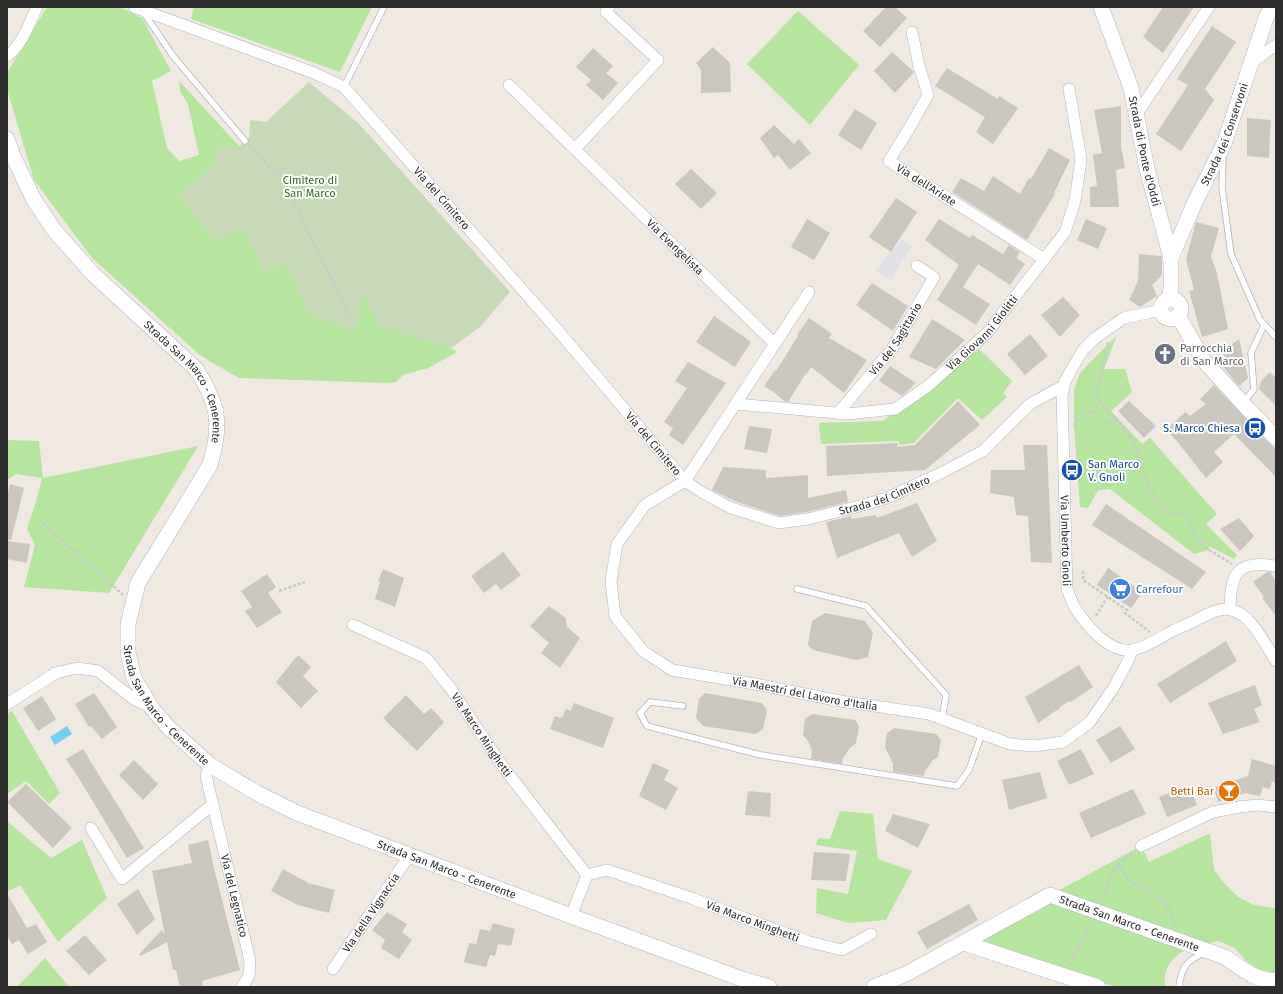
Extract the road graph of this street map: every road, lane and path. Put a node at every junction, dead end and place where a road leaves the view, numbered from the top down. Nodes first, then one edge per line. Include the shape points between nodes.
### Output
1 (38, 7) edge
2 (384, 7) edge
3 (609, 7) edge
4 (1101, 7) edge
5 (1209, 7) edge
6 (1272, 7) edge
7 (139, 9) edge
8 (912, 32) dead end
9 (1276, 45) edge
10 (7, 56) edge
11 (1251, 63) junction
12 (509, 85) dead end
13 (344, 87) junction
14 (1069, 89) dead end
15 (1136, 116) junction
16 (7, 139) edge
17 (245, 141) joint
18 (1224, 144) junction
19 (575, 149) junction
20 (1171, 258) junction
21 (1044, 259) junction
22 (917, 266) dead end
23 (809, 292) dead end
24 (1165, 304) junction
25 (351, 318) dead end
26 (1264, 325) junction
27 (1109, 328) junction
28 (1276, 337) edge
29 (775, 344) junction
30 (1063, 386) junction
31 (736, 404) junction
32 (1243, 404) junction
33 (838, 413) junction
34 (1115, 420) junction
35 (1074, 425) dead end
36 (1276, 438) edge
37 (685, 481) junction
38 (43, 523) dead end
39 (1232, 564) dead end
40 (1276, 566) edge
41 (1083, 571) dead end
42 (305, 582) dead end
43 (797, 589) dead end
44 (279, 591) dead end
45 (1108, 596) junction
46 (133, 604) junction
47 (1230, 609) junction
48 (1096, 616) dead end
49 (353, 625) dead end
50 (1151, 632) dead end
51 (1132, 650) junction
52 (1276, 661) edge
53 (7, 704) edge
54 (683, 706) dead end
55 (151, 707) junction
56 (942, 718) junction
57 (982, 733) junction
58 (210, 765) junction
59 (213, 804) junction
60 (1276, 808) edge
61 (91, 828) dead end
62 (1141, 846) dead end
63 (409, 856) junction
64 (1117, 864) dead end
65 (587, 875) junction
66 (571, 916) junction
67 (1178, 926) dead end
68 (871, 934) dead end
69 (964, 943) junction
70 (1209, 951) junction
71 (333, 969) dead end
72 (1276, 980) edge
73 (242, 987) edge
74 (769, 987) edge
75 (874, 987) edge
76 (1098, 987) edge
77 (1179, 987) edge

1 - 10 street via 23,38
2 - 13 lane
3 - 19 street via 606,12 658,60
4 - 15 main road, Strada di Ponte d'Oddi via 1131,88
5 - 15 street
6 - 11 main road, Strada dei Conservoni
7 - 13 street, Via del Cimitero
7 - 17 lane via 173,56
8 - 21 street, Via dell'Ariete via 928,95 889,161
9 - 11 street
11 - 18 main road, Strada dei Conservoni
12 - 19 street, Via Evangelista
13 - 37 street, Via del Cimitero via 555,327
14 - 21 street, Via Giovanni Giolitti via 1081,159 1075,201 1065,232
15 - 20 main road, Strada di Ponte d'Oddi via 1147,169
16 - 46 main road, Strada San Marco - Cenerente via 34,200 54,230 92,273 196,369 208,387 215,408 217,434 210,465 138,582
17 - 25 path via 284,182
18 - 20 main road, Strada dei Conservoni
18 - 26 lane via 1222,188 1231,254
19 - 29 street, Via Evangelista
20 - 24 main road, Strada di Ponte d'Oddi via 1171,289
21 - 33 street, Via Giovanni Giolitti via 986,333 928,386 895,409
22 - 33 street, Via del Sagittario via 934,277 892,349
23 - 29 street
24 - 27 street, Via Umberto Gnoli via 1124,318
24 - 32 main road via 1173,299 1179,304 1180,311 1176,317 1204,361
26 - 28 lane
26 - 32 lane via 1251,353 1254,389
27 - 30 street, Via Umberto Gnoli via 1082,350
27 - 34 path via 1097,397
29 - 31 street
30 - 37 street, Strada del Cimitero via 1030,404 983,451 887,498 856,507 779,523 731,508
30 - 51 street, Via Umberto Gnoli via 1067,589 1090,629 1107,644
31 - 33 street, Via Giovanni Giolitti
31 - 37 street
32 - 36 main road
34 - 35 path via 1110,424 1089,411
34 - 39 path via 1130,437 1152,492 1163,506 1173,515 1180,512 1208,550
37 - 56 street, Via Maestri del Lavoro d'Italia via 645,505 617,544 610,581 615,616 643,651 672,670
38 - 46 path
40 - 47 street via 1250,565 1241,569 1234,577
41 - 45 path via 1083,580
42 - 44 path
43 - 56 lane via 866,606 946,695
45 - 48 path
45 - 50 path via 1127,610 1125,614
46 - 55 main road, Strada San Marco - Cenerente via 128,624 128,653 134,678
47 - 51 street via 1210,613 1151,644
47 - 52 street via 1249,620
49 - 65 street, Via Marco Minghetti via 426,658 451,689 504,768
51 - 57 street, Via Maestri del Lavoro d'Italia via 1114,687 1090,722 1063,742 1035,746 1010,744
53 - 55 street via 56,673 77,668 98,671 135,700
54 - 57 lane via 650,702 640,713 647,726 761,756 956,786 970,770
55 - 58 main road, Strada San Marco - Cenerente via 168,727
56 - 57 street, Via Maestri del Lavoro d'Italia
58 - 59 street, Via del Legnatico via 206,776
58 - 63 main road, Strada San Marco - Cenerente via 297,813
59 - 61 street via 122,879
59 - 73 street, Via del Legnatico via 250,961 249,976
60 - 62 street via 1257,805 1213,812
63 - 66 main road, Strada San Marco - Cenerente
63 - 71 street, Via della Vignaccia
64 - 67 path via 1133,884 1166,904
65 - 66 street
65 - 68 street, Via Marco Minghetti via 607,870 806,941 842,950
66 - 74 main road, Strada San Marco - Cenerente
69 - 70 main road, Strada San Marco - Cenerente via 1050,895
69 - 75 main road, Strada San Marco - Cenerente via 906,974
69 - 76 main road
70 - 72 main road, Strada San Marco - Cenerente via 1225,957 1259,978
70 - 77 lane via 1194,957 1185,965

